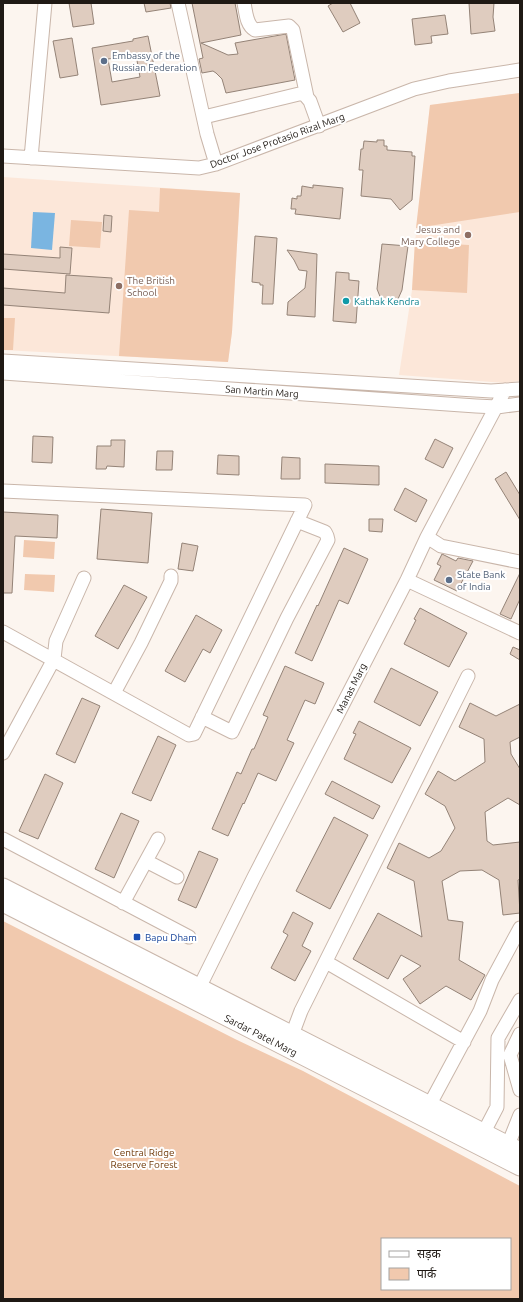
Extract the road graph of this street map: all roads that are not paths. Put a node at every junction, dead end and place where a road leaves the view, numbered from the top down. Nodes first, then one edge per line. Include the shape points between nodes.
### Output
1 (45, 3) edge
2 (178, 3) edge
3 (244, 3) edge
4 (520, 70) edge
5 (307, 97) junction
6 (204, 117) junction
7 (319, 126) junction
8 (3, 156) edge
9 (31, 158) junction
10 (216, 164) junction
11 (3, 360) edge
12 (3, 372) edge
13 (520, 389) edge
14 (505, 390) junction
15 (520, 404) edge
16 (497, 407) junction
17 (3, 491) edge
18 (297, 521) junction
19 (427, 537) junction
20 (520, 562) edge
21 (171, 576) dead end
22 (84, 578) dead end
23 (407, 580) junction
24 (3, 632) edge
25 (520, 633) edge
26 (54, 659) junction
27 (468, 676) dead end
28 (114, 693) junction
29 (202, 717) junction
30 (3, 753) edge
31 (158, 838) dead end
32 (3, 839) edge
33 (146, 861) junction
34 (177, 877) dead end
35 (3, 887) edge
36 (3, 903) edge
37 (123, 903) junction
38 (520, 928) edge
39 (189, 937) dead end
40 (326, 962) junction
41 (200, 986) junction
42 (520, 1000) edge
43 (292, 1034) junction
44 (520, 1034) edge
45 (464, 1042) junction
46 (520, 1090) edge
47 (430, 1104) junction
48 (520, 1115) edge
49 (484, 1132) junction
50 (514, 1148) edge
51 (520, 1167) edge

1 - 9 street
2 - 6 street
3 - 5 street via 251,28 255,30 289,26 293,30
4 - 7 street, Doctor Jose Protasio Rizal Marg via 449,80 414,89
5 - 6 street via 304,94 293,95
5 - 7 street
6 - 10 street
7 - 10 street, Doctor Jose Protasio Rizal Marg
8 - 9 street, Doctor Jose Protasio Rizal Marg
9 - 10 street, Doctor Jose Protasio Rizal Marg via 199,168
11 - 14 street, San Martin Marg
12 - 16 street, San Martin Marg
13 - 14 street, San Martin Marg
14 - 16 street, Manas Marg
15 - 16 street, San Martin Marg
16 - 19 street, Manas Marg
17 - 18 street via 305,505
18 - 29 street
18 - 29 street via 325,532 328,540 232,732
19 - 20 street via 441,546
19 - 23 street, Manas Marg
21 - 28 street via 171,581 141,643
22 - 26 street via 56,641
23 - 25 street
23 - 41 street, Manas Marg
24 - 26 street
26 - 28 street
26 - 30 street
27 - 40 street
28 - 29 street via 188,735 194,734
31 - 33 street
32 - 37 street
33 - 34 street
33 - 37 street
35 - 41 main road, Sardar Patel Marg
36 - 51 main road, Sardar Patel Marg
37 - 39 street
38 - 45 street via 492,980
40 - 43 street
40 - 45 street
41 - 43 main road, Sardar Patel Marg
42 - 49 street via 498,1038 497,1107
43 - 47 main road, Sardar Patel Marg
44 - 46 street via 510,1055
45 - 47 street
47 - 49 main road, Sardar Patel Marg
48 - 50 street
49 - 50 main road, Sardar Patel Marg

